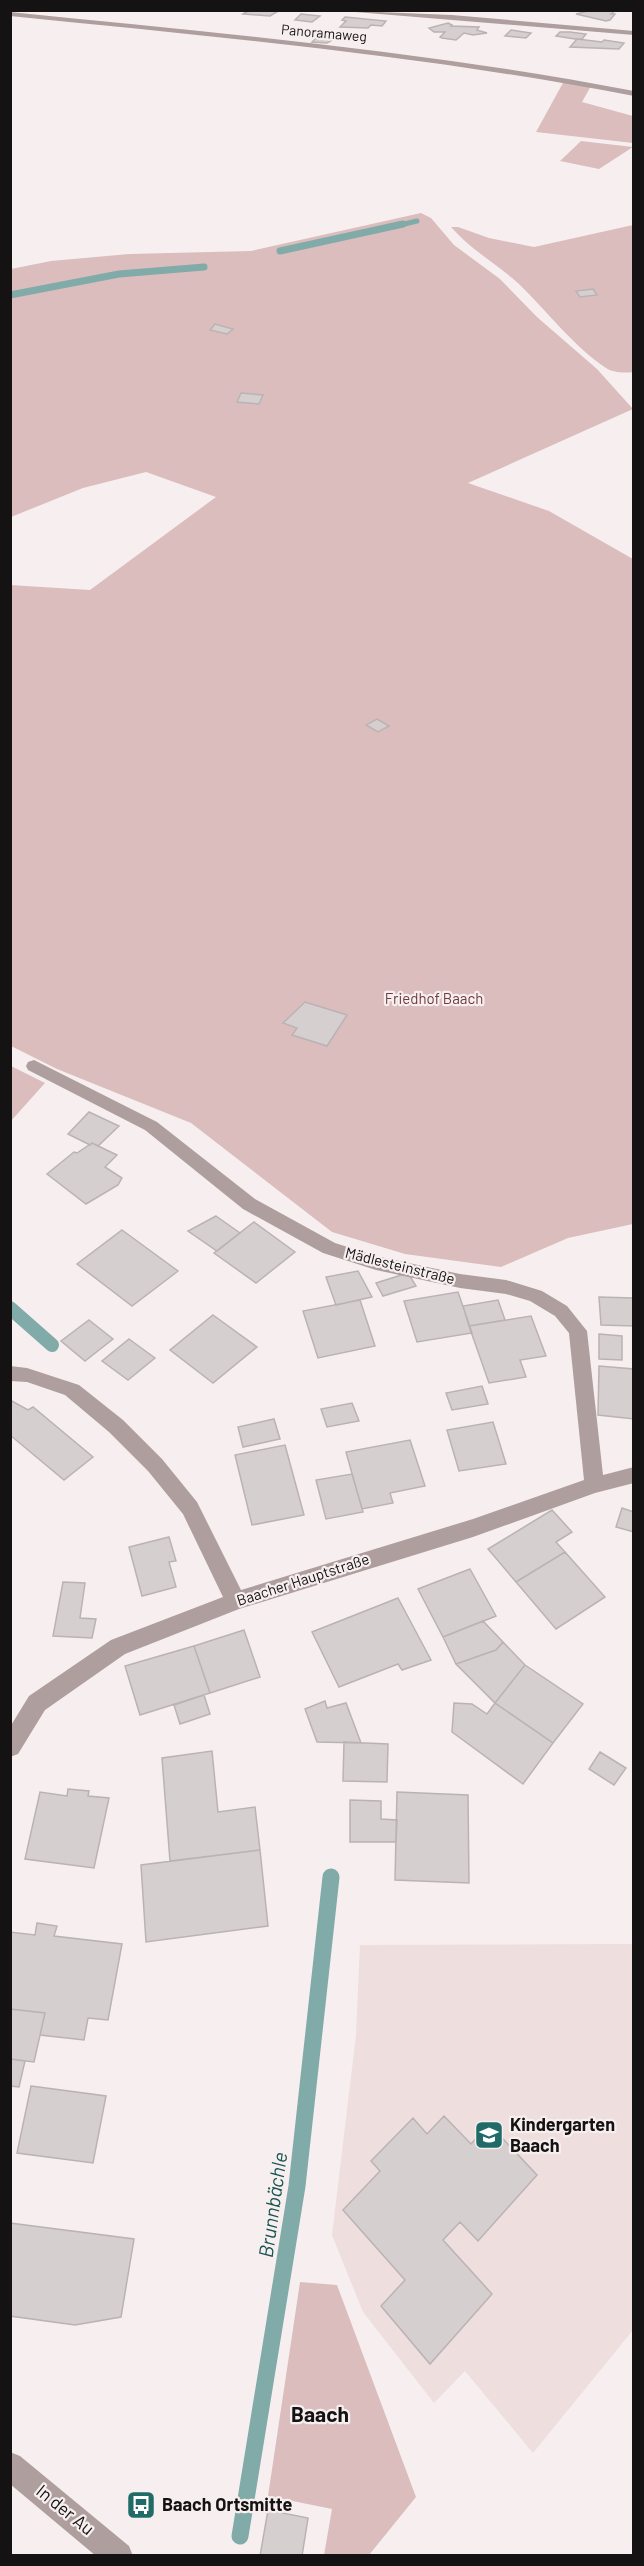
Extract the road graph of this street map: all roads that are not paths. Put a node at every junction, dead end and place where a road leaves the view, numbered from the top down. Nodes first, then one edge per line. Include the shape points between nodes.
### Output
1 (334, 10) edge
2 (10, 14) edge
3 (633, 33) edge
4 (633, 94) edge
5 (34, 1066) dead end
6 (10, 1373) edge
7 (633, 1475) edge
8 (594, 1485) junction
9 (236, 1600) junction
10 (10, 1747) edge
11 (10, 2466) edge
12 (119, 2556) edge

1 - 3 street
2 - 4 street, Panoramaweg via 393,53
5 - 8 street, Mädlesteinstraße via 151,1126 249,1204 329,1248 376,1263 506,1287 536,1296 561,1311 578,1331
6 - 9 street via 72,1390 155,1465 190,1508
7 - 8 street, Baacher Hauptstraße
8 - 9 street, Baacher Hauptstraße via 473,1528
9 - 10 street, Baacher Hauptstraße via 118,1647 37,1703
11 - 12 street, In der Au

